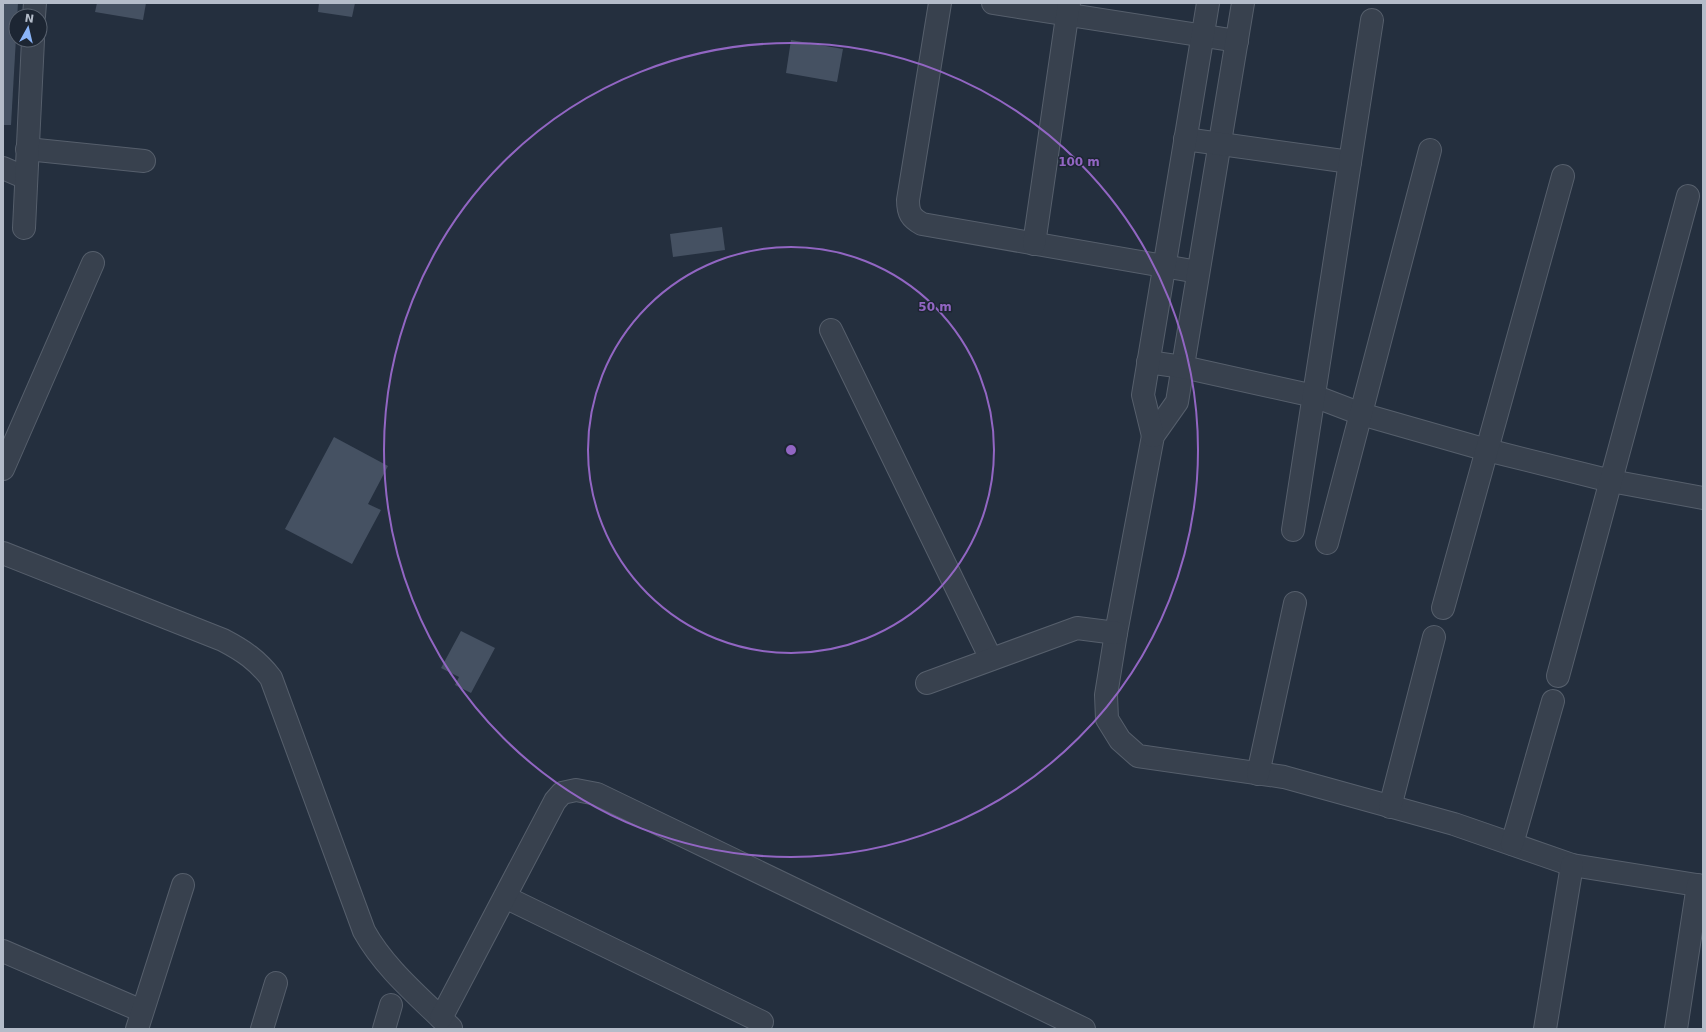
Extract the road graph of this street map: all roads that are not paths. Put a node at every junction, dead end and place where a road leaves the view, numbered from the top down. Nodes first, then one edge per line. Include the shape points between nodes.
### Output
1 (940, 3) edge
2 (993, 3) edge
3 (1208, 3) edge
4 (1243, 3) edge
5 (1068, 9) edge
6 (1372, 20) dead end
7 (1202, 36) junction
8 (1237, 41) junction
9 (33, 48) edge
10 (1185, 138) junction
11 (1220, 144) junction
12 (27, 149) junction
13 (1430, 150) dead end
14 (144, 160) dead end
15 (1350, 162) junction
16 (3, 168) edge
17 (1563, 176) dead end
18 (26, 178) junction
19 (1688, 196) dead end
20 (24, 228) dead end
21 (1034, 244) junction
22 (93, 263) dead end
23 (1164, 266) junction
24 (1198, 272) junction
25 (831, 330) dead end
26 (1148, 362) junction
27 (1182, 367) junction
28 (1314, 396) junction
29 (1361, 414) junction
30 (1153, 436) junction
31 (1487, 450) junction
32 (3, 469) edge
33 (1611, 481) junction
34 (1703, 498) edge
35 (1293, 530) dead end
36 (1327, 543) dead end
37 (3, 553) edge
38 (1295, 603) dead end
39 (1443, 608) dead end
40 (1116, 633) junction
41 (1434, 637) dead end
42 (991, 659) junction
43 (1558, 676) dead end
44 (927, 683) dead end
45 (1553, 701) dead end
46 (1258, 774) junction
47 (1390, 807) junction
48 (1512, 844) junction
49 (1572, 866) junction
50 (182, 885) dead end
51 (1700, 885) edge
52 (504, 898) junction
53 (3, 951) edge
54 (276, 983) dead end
55 (391, 1005) dead end
56 (139, 1020) edge
57 (762, 1022) dead end
58 (447, 1024) edge
59 (262, 1029) edge
60 (384, 1029) edge
61 (1084, 1029) edge
62 (1545, 1029) edge
63 (1676, 1029) edge

1 - 21 street via 908,200 910,214 922,224
2 - 5 street
3 - 7 street
4 - 8 street
5 - 7 street
5 - 21 street
6 - 15 street
7 - 8 street
7 - 10 street
8 - 11 street
9 - 12 street
10 - 11 street
10 - 23 street
11 - 15 street
11 - 24 street
12 - 14 street
12 - 18 street
13 - 29 street
15 - 28 street
16 - 18 street
17 - 31 street
18 - 20 street
19 - 33 street
21 - 23 street
22 - 32 street
23 - 24 street
23 - 26 street
24 - 27 street
25 - 42 street
26 - 27 street
26 - 30 street via 1143,395
27 - 28 street
27 - 30 street via 1177,402
28 - 29 street
28 - 35 street
29 - 31 street
29 - 36 street
30 - 40 street
31 - 33 street
31 - 39 street
33 - 34 street
33 - 43 street
37 - 58 street via 223,640 241,649 259,664 271,678 364,931 390,966
38 - 46 street
40 - 42 street via 1077,628
40 - 46 street via 1106,695 1107,719 1120,740 1138,756
41 - 47 street
42 - 44 street
45 - 48 street
46 - 47 street via 1284,777
47 - 48 street via 1454,824
48 - 49 street
49 - 51 street
49 - 62 street
50 - 56 street
51 - 63 street
52 - 57 street
52 - 58 street
52 - 61 street via 555,801 562,793 576,790 597,794
53 - 56 street
54 - 59 street
55 - 60 street

